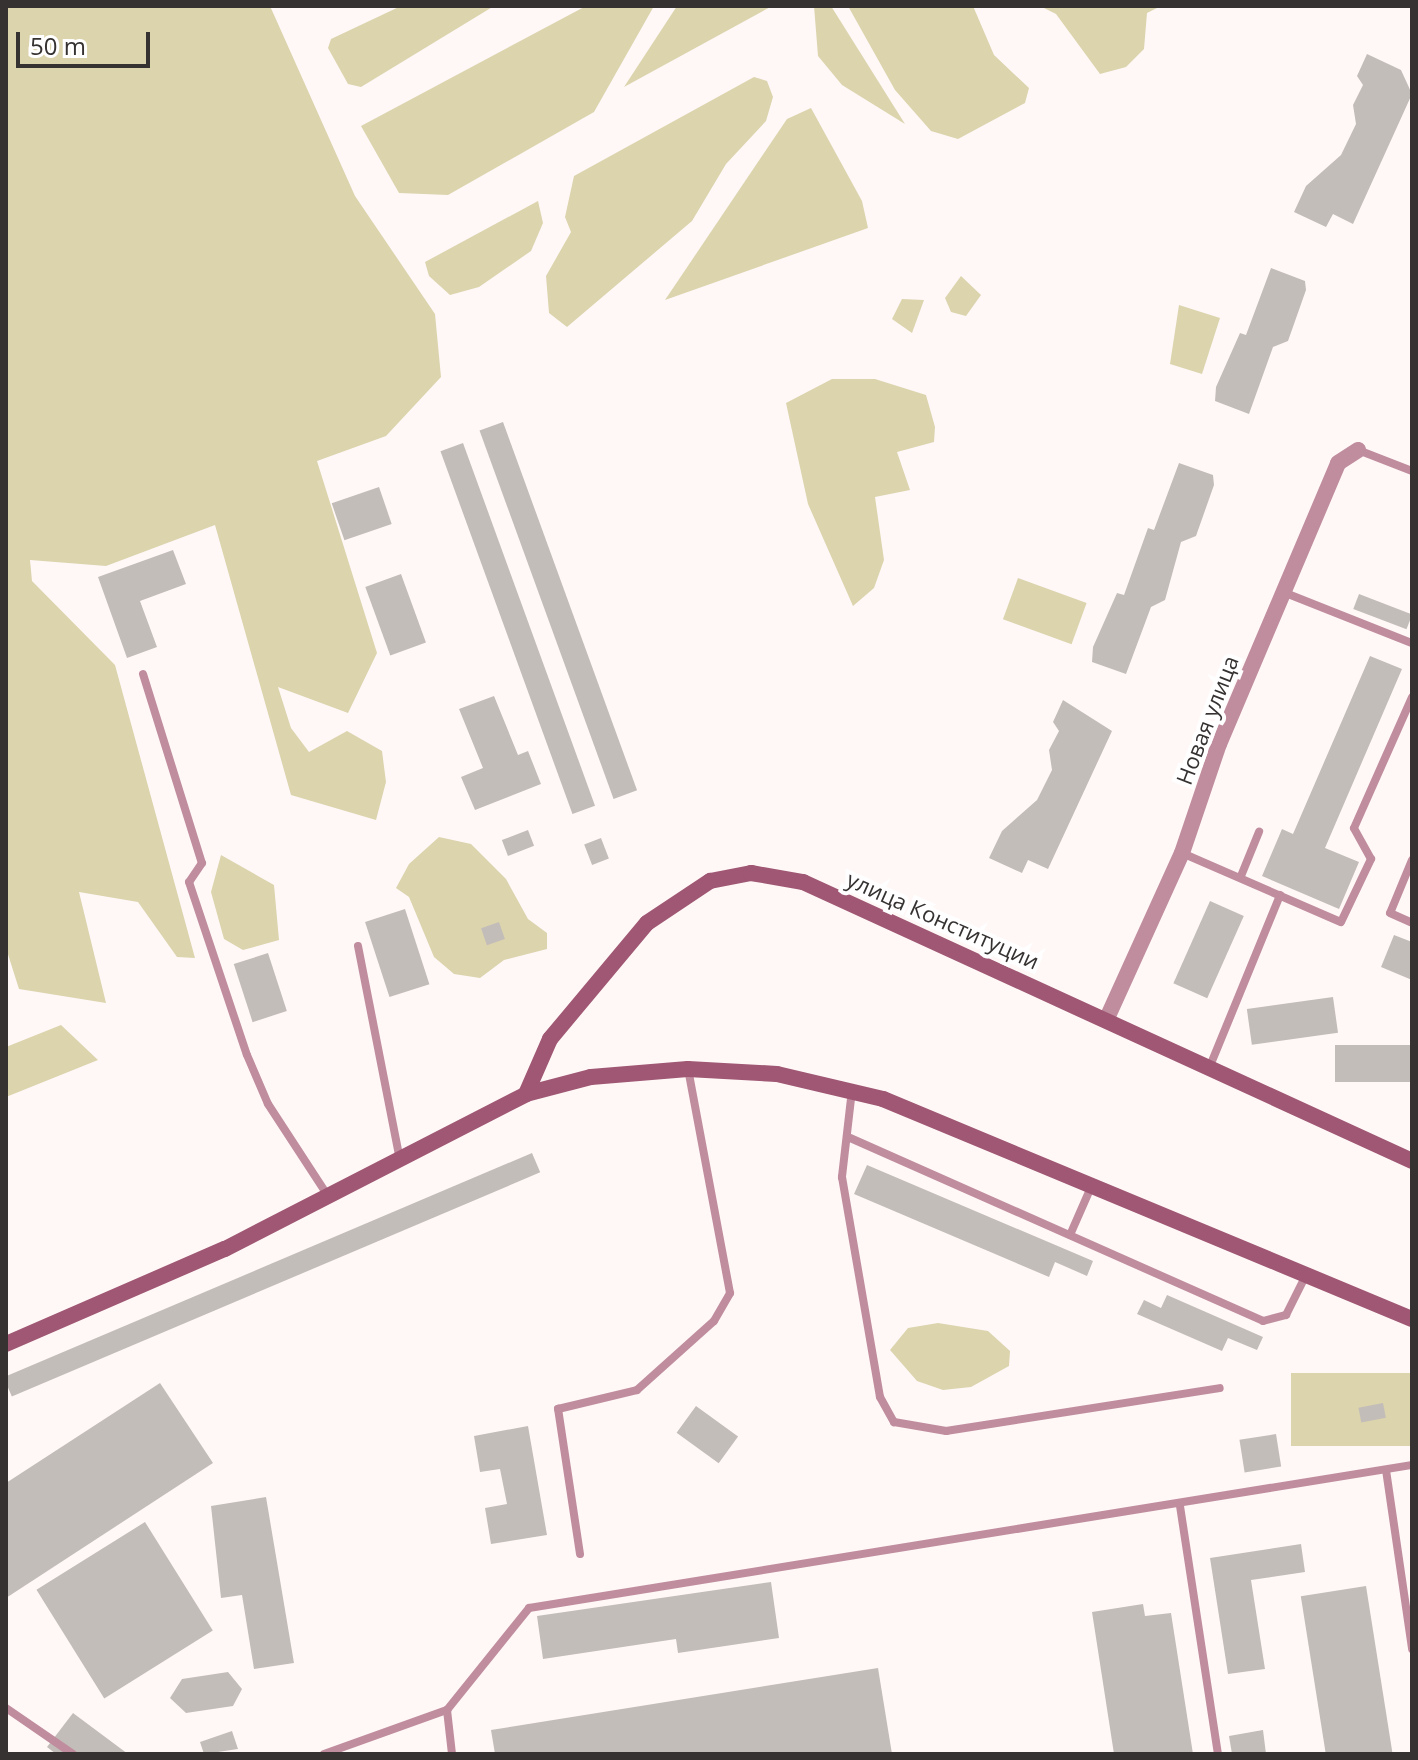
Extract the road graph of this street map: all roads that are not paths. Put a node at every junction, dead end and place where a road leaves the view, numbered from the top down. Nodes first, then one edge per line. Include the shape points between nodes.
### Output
1 (1358, 450) joint
2 (1412, 471) edge
3 (1283, 592) junction
4 (1412, 643) edge
5 (143, 674) dead end
6 (1412, 697) edge
7 (1259, 832) dead end
8 (1182, 853) junction
9 (1412, 860) edge
10 (1241, 876) junction
11 (1280, 895) junction
12 (1412, 923) edge
13 (358, 946) dead end
14 (1108, 1016) junction
15 (1210, 1066) junction
16 (688, 1069) junction
17 (852, 1090) junction
18 (526, 1094) junction
19 (848, 1137) junction
20 (400, 1160) junction
21 (1412, 1161) edge
22 (1092, 1185) junction
23 (329, 1197) junction
24 (1070, 1235) junction
25 (1306, 1275) junction
26 (1412, 1319) edge
27 (6, 1344) edge
28 (1220, 1388) dead end
29 (1412, 1465) edge
30 (1386, 1470) junction
31 (1180, 1506) junction
32 (580, 1554) dead end
33 (1412, 1649) edge
34 (6, 1708) edge
35 (447, 1710) junction
36 (73, 1754) edge
37 (324, 1754) edge
38 (452, 1754) edge
39 (1218, 1754) edge

1 - 2 lane
1 - 3 street, Новая улица via 1338,463
3 - 4 lane
3 - 8 street, Новая улица
5 - 23 lane via 202,863 189,882 247,1055 268,1104
6 - 11 lane via 1354,828 1371,859 1349,915 1341,922
7 - 10 lane
8 - 10 lane
8 - 14 street, Новая улица
9 - 12 lane via 1390,913
10 - 11 lane
11 - 15 lane
13 - 20 lane
14 - 15 street, улица Конституции
14 - 18 street, улица Конституции via 803,882 751,873 710,881 647,923 550,1039
15 - 21 street, улица Конституции
16 - 17 street via 749,1070
16 - 18 street via 591,1077
16 - 32 lane via 730,1293 714,1321 637,1390 558,1409
17 - 19 lane
17 - 22 street
18 - 20 street
19 - 24 lane
19 - 28 lane via 842,1177 880,1397 894,1422 946,1431
20 - 23 street
22 - 24 lane
22 - 25 street
23 - 27 street
24 - 25 lane via 1263,1321 1286,1315
25 - 26 street
29 - 30 lane
30 - 31 lane
30 - 33 lane
31 - 35 lane via 529,1608
31 - 39 lane
34 - 36 lane
35 - 37 lane
35 - 38 lane

